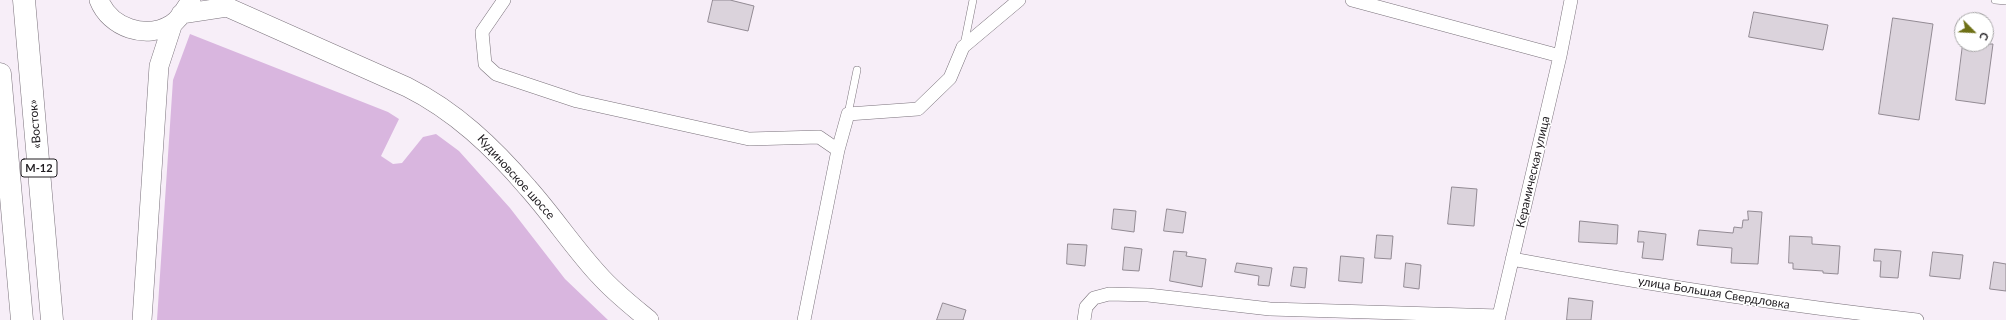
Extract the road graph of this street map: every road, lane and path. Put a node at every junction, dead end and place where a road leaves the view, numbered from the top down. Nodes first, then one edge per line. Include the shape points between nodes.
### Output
1 (99, 0) edge
2 (504, 0) edge
3 (973, 0) edge
4 (1019, 0) edge
5 (1352, 0) edge
6 (1571, 0) edge
7 (1995, 0) edge
8 (2006, 1) edge
9 (224, 3) edge
10 (24, 8) edge
11 (182, 12) edge
12 (964, 47) junction
13 (1560, 56) junction
14 (857, 70) dead end
15 (0, 74) edge
16 (848, 114) junction
17 (838, 150) junction
18 (1512, 259) junction
19 (1815, 314) edge
20 (1498, 318) edge
21 (22, 320) edge
22 (52, 320) edge
23 (142, 320) edge
24 (649, 320) edge
25 (804, 320) edge
26 (1084, 320) edge
27 (1917, 320) edge

1 - 11 main road, Кудиновское шоссе via 108,15 128,28 150,31
2 - 17 street via 482,32 485,64 496,74 577,101 749,139 819,137
3 - 12 lane
4 - 12 street
5 - 13 street
6 - 13 street, Керамическая улица
7 - 8 lane
9 - 11 main road, Кудиновское шоссе
9 - 24 main road, Кудиновское шоссе via 430,98 450,112 477,134 528,188 599,275
10 - 22 highway, «Восток» / М-12
11 - 23 main road via 159,66
12 - 16 street via 950,78 918,109
13 - 18 street, Керамическая улица
14 - 16 lane
15 - 21 highway, М-12
16 - 17 street
17 - 25 street
18 - 19 street, улица Большая Свердловка
18 - 20 street, Керамическая улица
19 - 27 street, улица Большая Свердловка
20 - 26 street via 1270,309 1148,295 1108,294 1094,298 1086,307

